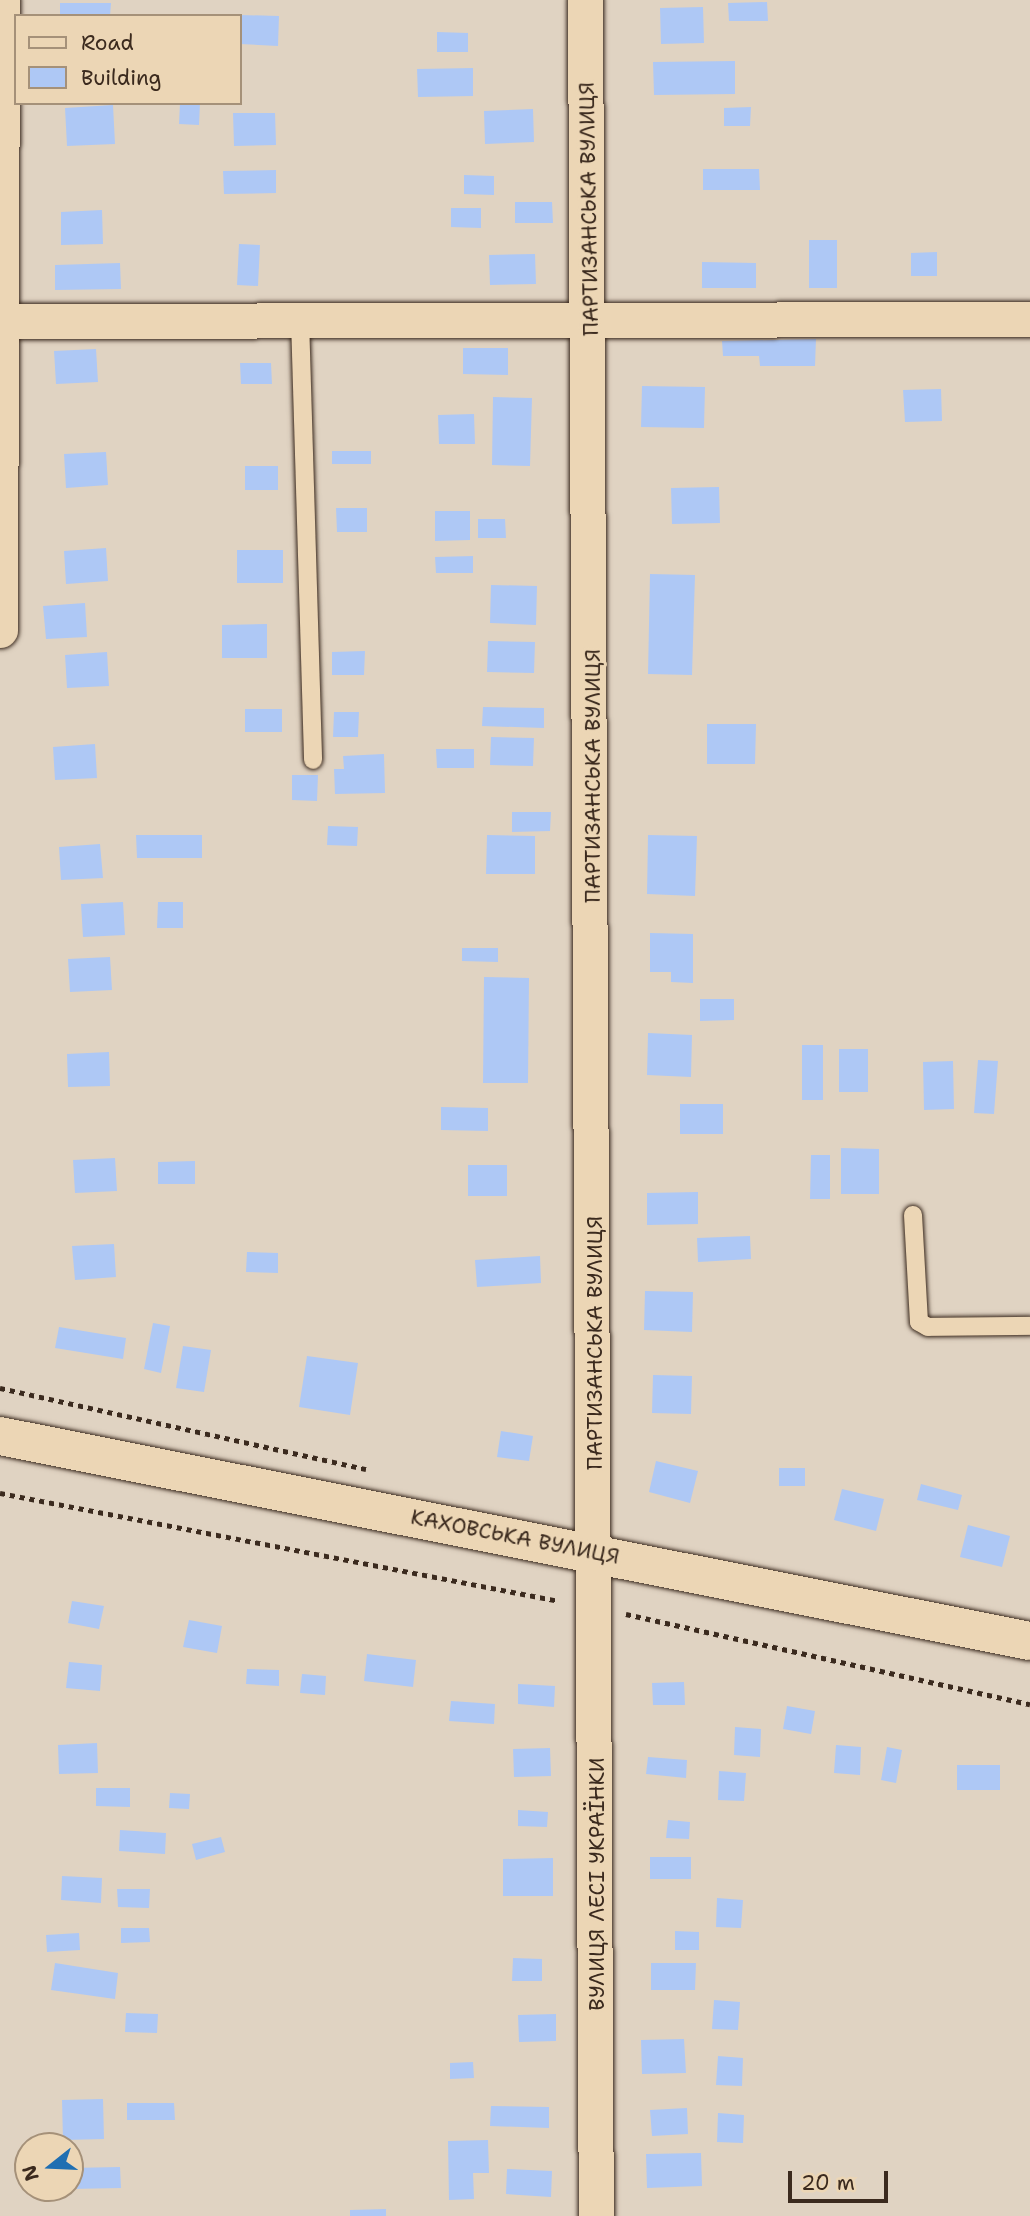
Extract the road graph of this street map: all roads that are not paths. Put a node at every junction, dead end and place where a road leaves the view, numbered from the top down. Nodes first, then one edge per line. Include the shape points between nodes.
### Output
1 (2, 0) edge
2 (585, 0) edge
3 (591, 318) junction
4 (300, 319) junction
5 (1030, 319) edge
6 (2, 321) edge
7 (0, 630) edge
8 (313, 760) dead end
9 (914, 1215) dead end
10 (1030, 1326) edge
11 (0, 1436) edge
12 (595, 1553) junction
13 (1030, 1641) edge
14 (596, 2216) edge

1 - 6 street
2 - 3 street, ПАРТИЗАНСЬКА ВУЛИЦЯ
3 - 4 street
3 - 5 street
3 - 12 street, ПАРТИЗАНСЬКА ВУЛИЦЯ
4 - 6 street
4 - 8 lane
6 - 7 street
9 - 10 lane via 919,1322 928,1327
11 - 12 main road, КАХОВСЬКА ВУЛИЦЯ
12 - 13 main road, КАХОВСЬКА ВУЛИЦЯ
12 - 14 street, ВУЛИЦЯ ЛЕСІ УКРАЇНКИ

